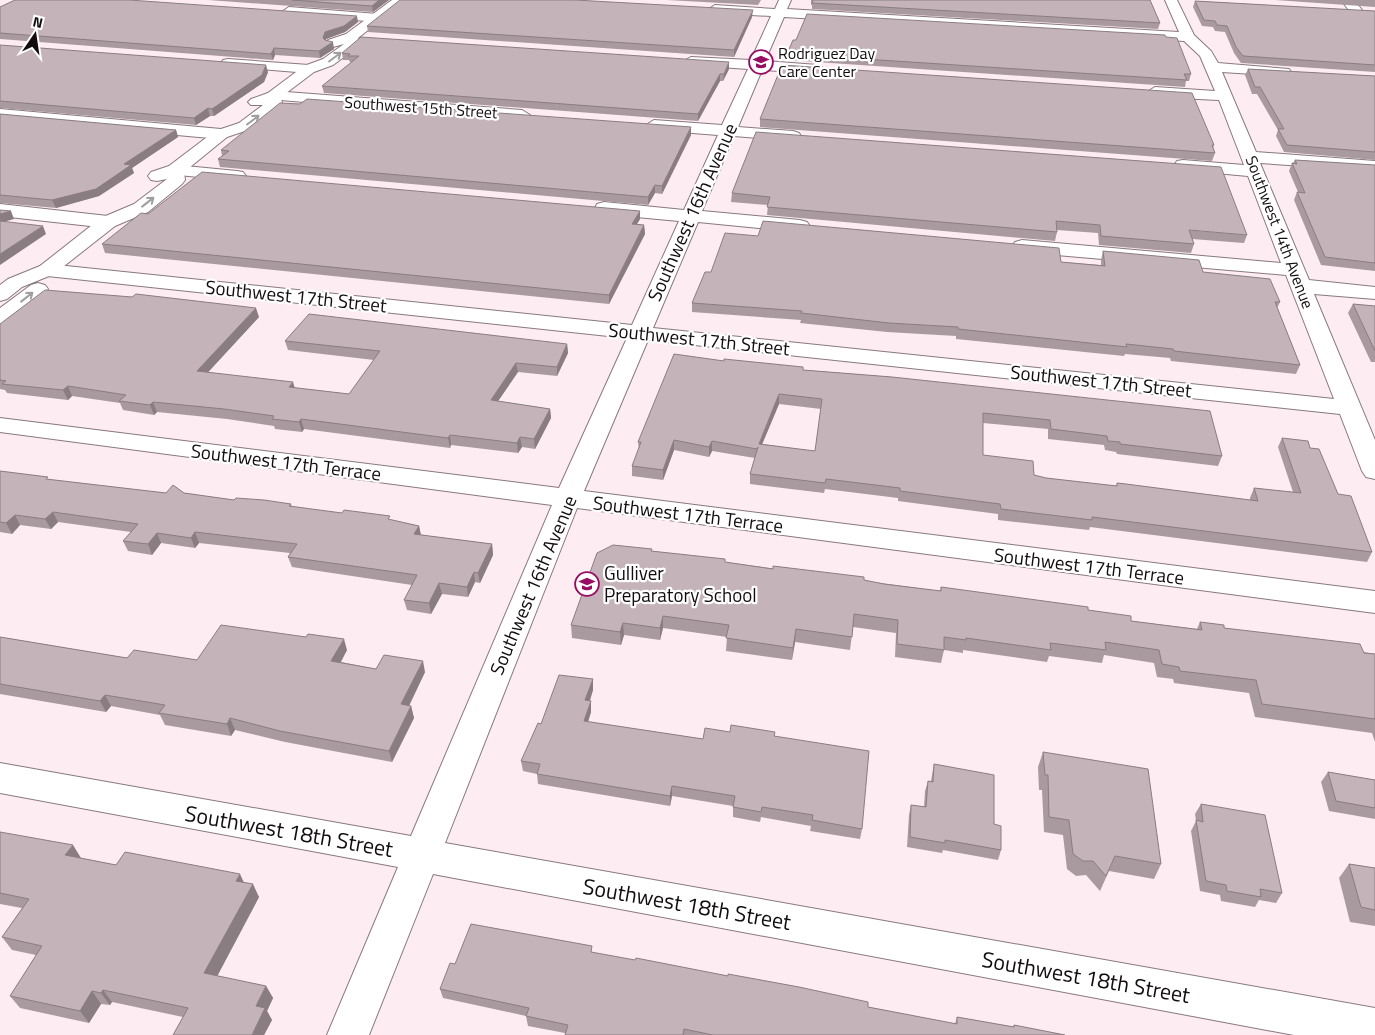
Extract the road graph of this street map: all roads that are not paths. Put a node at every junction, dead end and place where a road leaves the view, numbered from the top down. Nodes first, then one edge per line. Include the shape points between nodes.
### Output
1 (400, 0) edge
2 (1179, 0) edge
3 (1347, 0) edge
4 (782, 6) edge
5 (706, 8) edge
6 (1336, 9) edge
7 (274, 10) edge
8 (378, 18) junction
9 (351, 37) junction
10 (1188, 37) junction
11 (371, 38) edge
12 (676, 60) edge
13 (212, 62) edge
14 (757, 65) junction
15 (1213, 67) junction
16 (309, 69) junction
17 (828, 70) edge
18 (1296, 72) edge
19 (1140, 91) edge
20 (273, 96) junction
21 (1226, 96) junction
22 (0, 114) edge
23 (538, 116) edge
24 (636, 124) edge
25 (727, 130) junction
26 (221, 134) junction
27 (808, 137) edge
28 (1165, 164) edge
29 (1253, 164) junction
30 (1375, 166) edge
31 (175, 170) junction
32 (258, 178) edge
33 (590, 207) edge
34 (0, 210) edge
35 (689, 216) junction
36 (108, 222) junction
37 (823, 228) edge
38 (1009, 244) edge
39 (47, 270) junction
40 (1298, 278) junction
41 (1375, 293) edge
42 (0, 294) edge
43 (0, 318) edge
44 (639, 333) junction
45 (1351, 408) junction
46 (0, 425) edge
47 (1375, 471) edge
48 (568, 498) junction
49 (1375, 602) edge
50 (0, 778) edge
51 (420, 856) junction
52 (1375, 1029) edge
53 (348, 1035) edge

1 - 8 street
2 - 10 street, Southwest 14th Avenue
3 - 6 street via 1360,11
4 - 5 street
4 - 10 street
4 - 14 street, Southwest 16th Avenue
7 - 8 street
8 - 9 street
9 - 11 street
9 - 16 street via 354,43 328,62
10 - 15 street, Southwest 14th Avenue via 1206,54
12 - 14 street
13 - 16 street
14 - 17 street
14 - 25 street, Southwest 16th Avenue
15 - 18 street
15 - 21 street, Southwest 14th Avenue
16 - 20 street
19 - 21 street
20 - 23 street, Southwest 15th Street
20 - 26 street via 274,104 245,126
21 - 29 street, Southwest 14th Avenue
22 - 26 street
24 - 25 street
25 - 27 street
25 - 35 street, Southwest 16th Avenue
26 - 31 street
28 - 29 street
29 - 30 street
29 - 40 street, Southwest 14th Avenue
31 - 32 street
31 - 36 street via 176,180 148,202
33 - 35 street
34 - 36 street
35 - 37 street
35 - 44 street, Southwest 16th Avenue
36 - 39 street
38 - 40 street
39 - 42 street via 15,283
43 -> 39 street via 43,285
39 - 44 street, Southwest 17th Street
40 - 41 street
40 - 45 street, Southwest 14th Avenue
44 - 45 street, Southwest 17th Street
44 - 48 street, Southwest 16th Avenue
45 - 47 street, Southwest 14th Avenue
46 - 48 street, Southwest 17th Terrace
48 - 49 street, Southwest 17th Terrace
48 - 51 street, Southwest 16th Avenue
50 - 51 street, Southwest 18th Street
51 - 52 street, Southwest 18th Street
51 - 53 street, Southwest 16th Avenue

